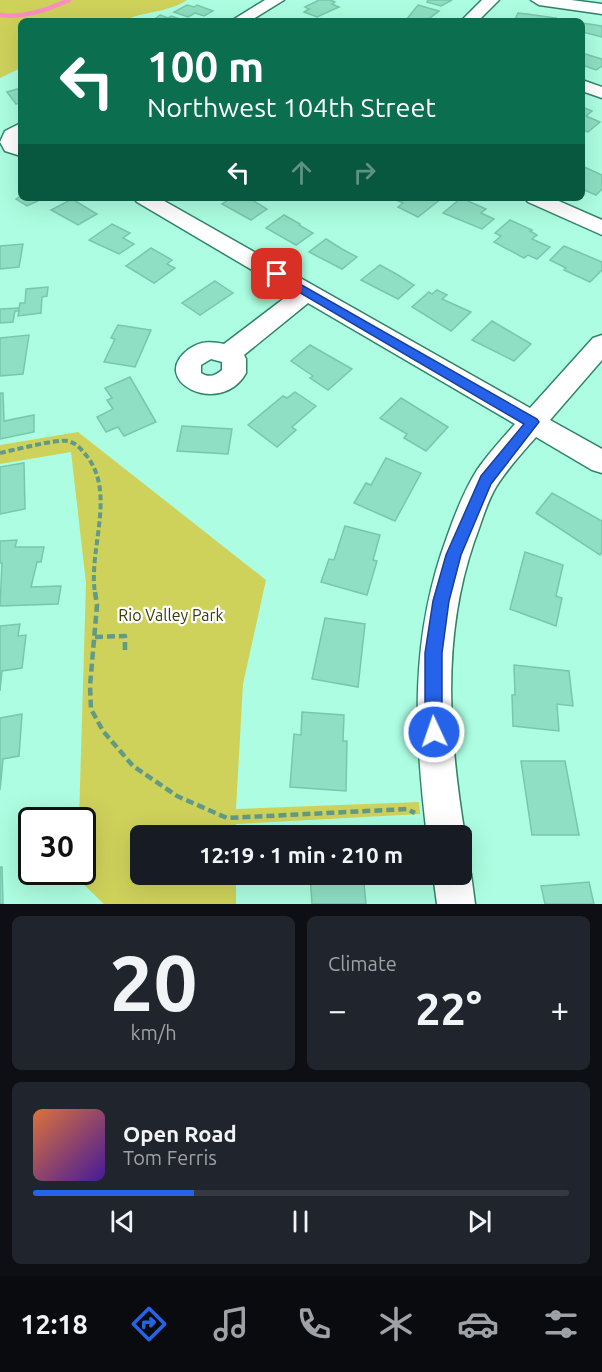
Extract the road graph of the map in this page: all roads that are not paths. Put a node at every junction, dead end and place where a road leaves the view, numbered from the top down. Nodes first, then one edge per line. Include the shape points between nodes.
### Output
1 (276, 0) edge
2 (491, 0) edge
3 (539, 0) edge
4 (602, 9) edge
5 (244, 18) edge
6 (472, 18) edge
7 (585, 86) edge
8 (602, 93) edge
9 (18, 131) edge
10 (18, 150) edge
11 (18, 153) edge
12 (0, 162) edge
13 (149, 201) edge
14 (542, 201) edge
15 (602, 228) edge
16 (307, 292) junction
17 (602, 344) edge
18 (228, 354) dead end
19 (532, 422) junction
20 (602, 462) edge
21 (444, 825) edge
22 (453, 885) edge
23 (456, 904) edge

1 - 5 street
2 - 6 street
3 - 4 street
7 - 8 street
9 - 10 street via 9,141
11 - 12 street
13 - 16 street
14 - 15 street
16 - 18 street
16 - 19 street
17 - 19 street
19 - 20 street
19 - 21 street via 486,480 453,555 441,601 433,653 432,711
22 - 23 street

